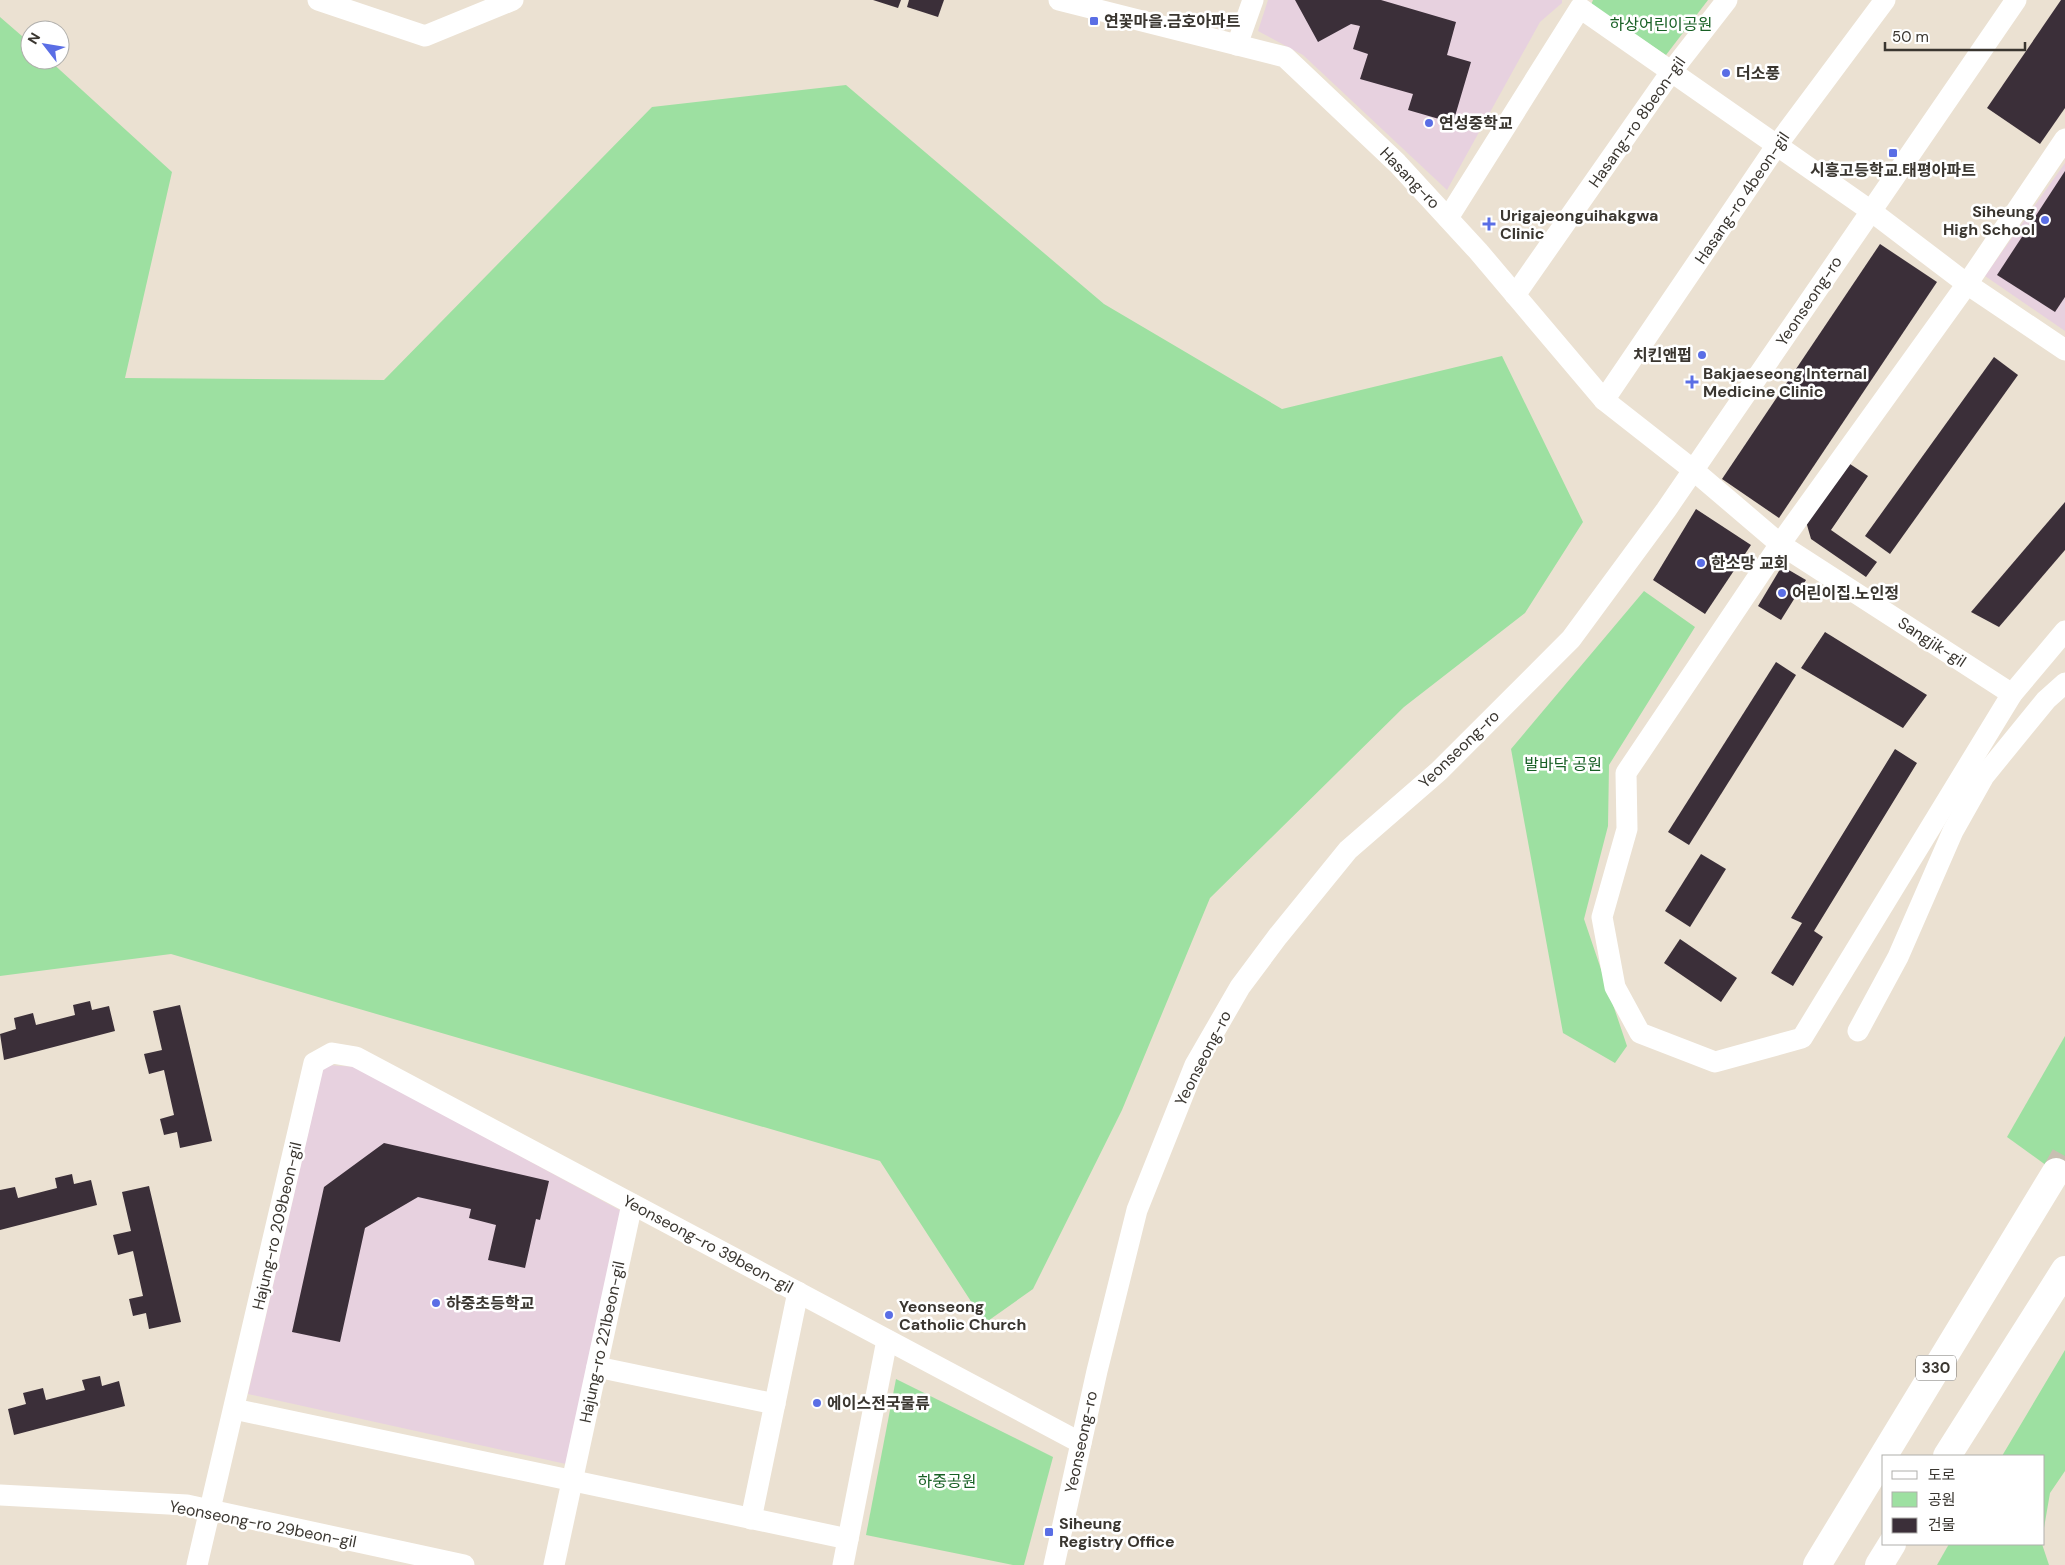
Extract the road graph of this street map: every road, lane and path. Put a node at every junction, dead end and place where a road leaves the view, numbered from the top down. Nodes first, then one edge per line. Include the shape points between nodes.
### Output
1 (318, 0) edge
2 (513, 0) edge
3 (1059, 0) edge
4 (1253, 0) edge
5 (1727, 0) edge
6 (1885, 0) edge
7 (2016, 0) edge
8 (1581, 4) edge
9 (1238, 45) junction
10 (1671, 72) junction
11 (2065, 139) edge
12 (1777, 145) junction
13 (1871, 211) junction
14 (1448, 218) junction
15 (1967, 284) junction
16 (1515, 295) junction
17 (2065, 350) edge
18 (1604, 400) junction
19 (1692, 469) junction
20 (1780, 544) junction
21 (2065, 631) edge
22 (2065, 683) edge
23 (2012, 694) junction
24 (1858, 1032) dead end
25 (332, 1053) joint
26 (2056, 1172) tunnel mouth
27 (632, 1204) junction
28 (2065, 1270) edge
29 (798, 1292) junction
30 (887, 1340) junction
31 (597, 1367) junction
32 (775, 1404) junction
33 (234, 1409) junction
34 (1081, 1443) junction
35 (1884, 1455) edge
36 (1948, 1455) edge
37 (1882, 1458) edge
38 (572, 1480) junction
39 (0, 1496) edge
40 (211, 1510) junction
41 (751, 1518) junction
42 (848, 1539) junction
43 (1891, 1545) edge
44 (197, 1565) edge
45 (464, 1565) edge
46 (554, 1565) edge
47 (843, 1565) edge
48 (1054, 1565) edge
49 (1817, 1565) edge
50 (1878, 1565) edge

1 - 2 street via 425,36
3 - 9 street, Hasang-ro
4 - 9 street
5 - 10 street, Hasang-ro 8beon-gil
6 - 12 street, Hasang-ro 4beon-gil
7 - 13 street, Yeonseong-ro
8 - 10 street
8 - 14 street
9 - 14 street, Hasang-ro via 1285,57 1397,163
10 - 12 street
10 - 16 street, Hasang-ro 8beon-gil
11 - 15 street
12 - 13 street
12 - 18 street, Hasang-ro 4beon-gil
13 - 15 street
13 - 19 street, Yeonseong-ro
14 - 16 street, Hasang-ro
15 - 17 street
15 - 20 street
16 - 18 street, Hasang-ro
18 - 19 street, Hasang-ro
19 - 20 street, Sangjik-gil
19 - 34 street, Yeonseong-ro via 1666,510 1571,639 1439,771 1348,850 1240,987 1196,1065 1137,1210
20 - 23 street, Sangjik-gil
20 - 23 street via 1626,773 1627,829 1602,917 1615,987 1640,1033 1715,1062 1802,1038
21 - 23 street
22 - 24 street via 2046,700 1984,776 1953,831 1898,957
25 - 27 street, Yeonseong-ro 39beon-gil via 356,1058
25 - 33 street, Hajung-ro 209beon-gil via 314,1063
26 - 35 highway, 330
27 - 29 street, Yeonseong-ro 39beon-gil
27 - 31 street, Hajung-ro 221beon-gil
28 - 36 highway
29 - 30 street, Yeonseong-ro 39beon-gil
29 - 32 street
30 - 34 street, Yeonseong-ro 39beon-gil
30 - 42 street
31 - 32 street
31 - 38 street, Hajung-ro 221beon-gil
32 - 41 street
33 - 38 street
33 - 40 street, Hajung-ro 209beon-gil
34 - 48 street, Yeonseong-ro
37 - 49 highway, 330
38 - 41 street
38 - 46 street, Hajung-ro 221beon-gil
39 - 40 street, Yeonseong-ro 29beon-gil via 187,1505
40 - 44 street, Hajung-ro 209beon-gil
40 - 45 street, Yeonseong-ro 29beon-gil
41 - 42 street
42 - 47 street
43 - 50 highway

